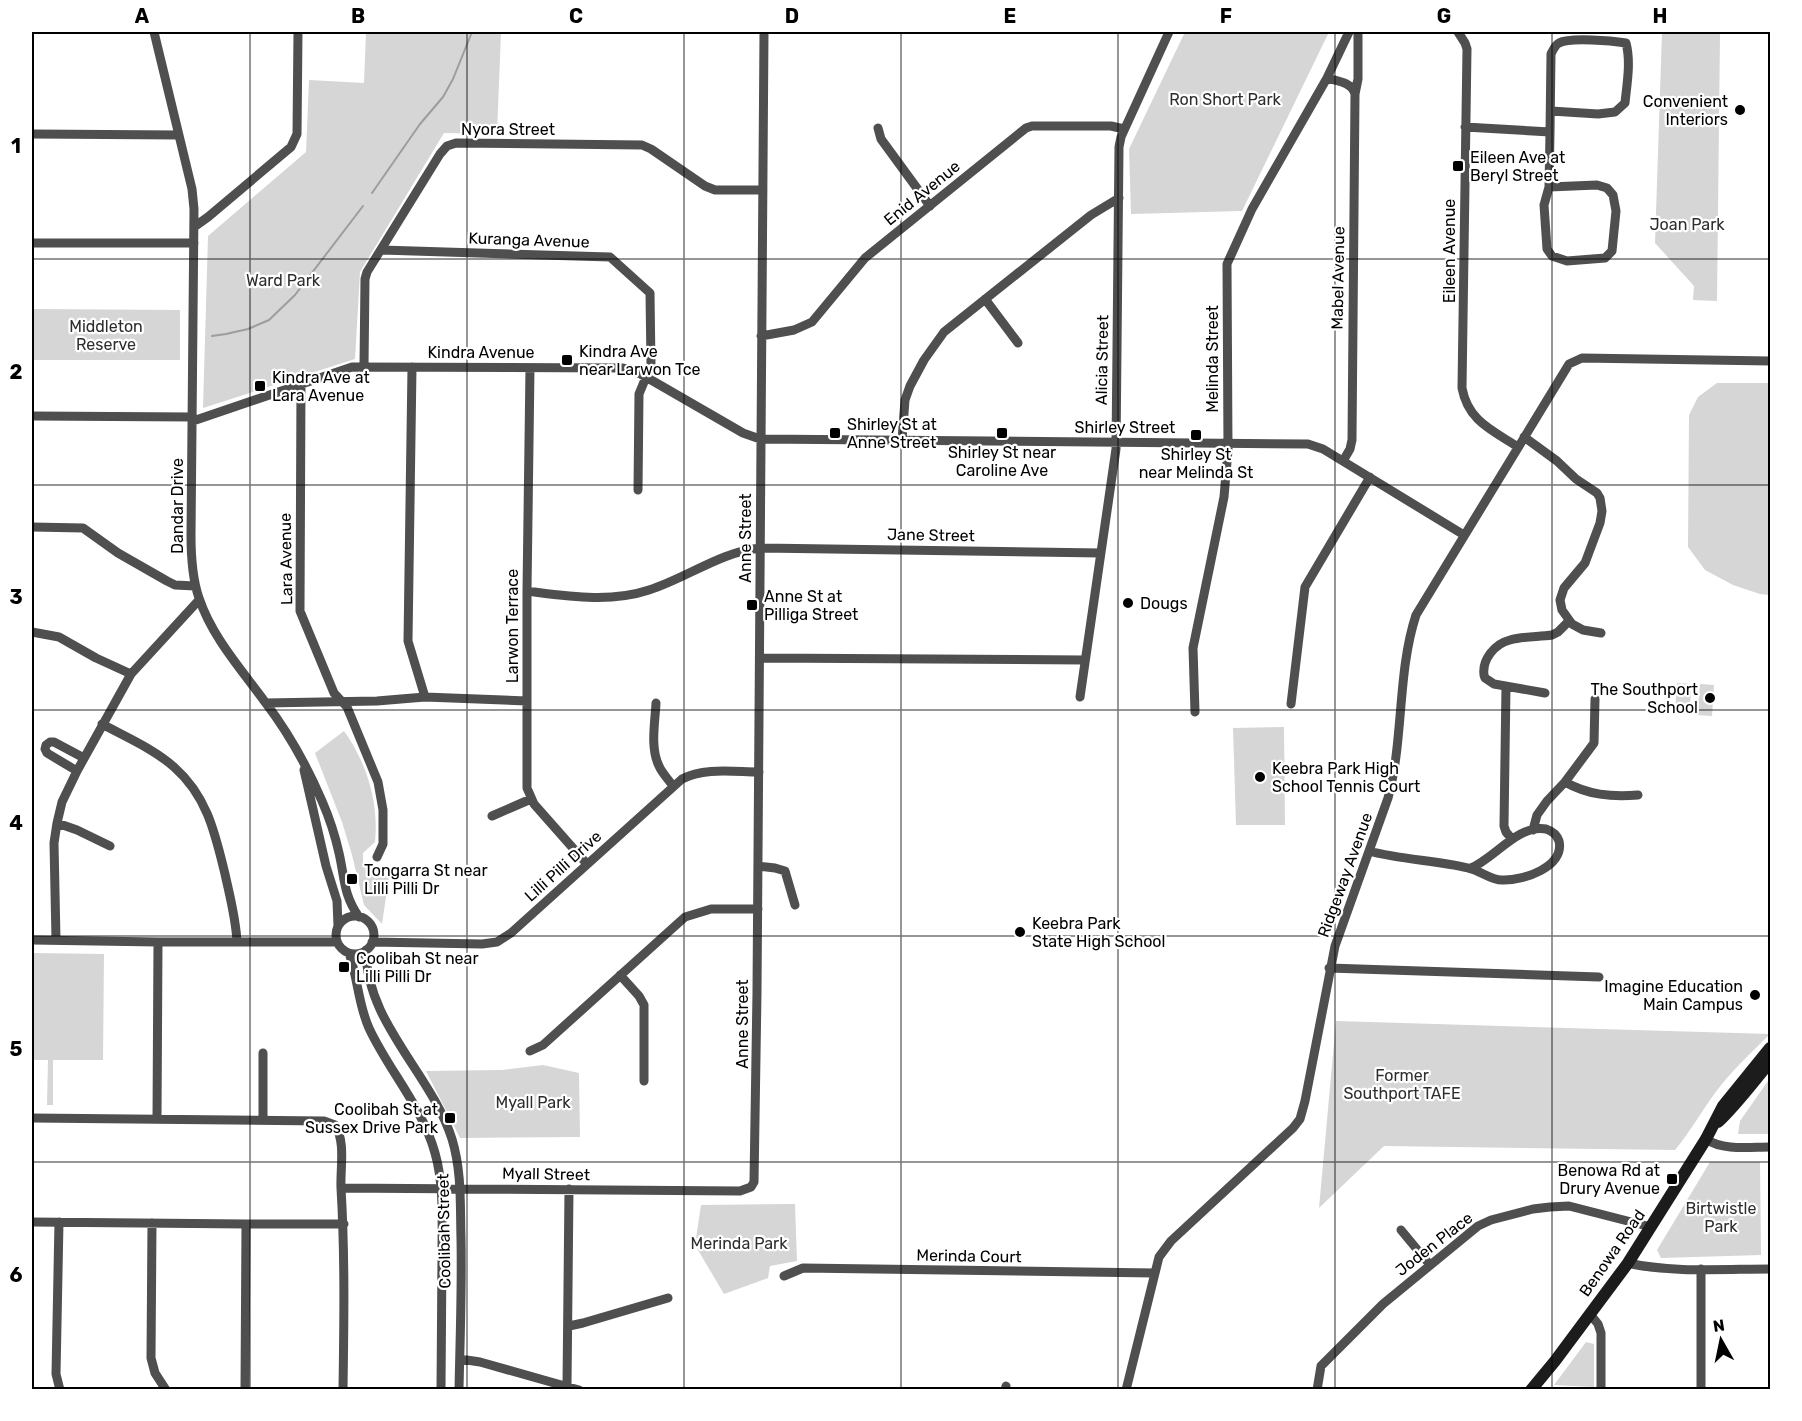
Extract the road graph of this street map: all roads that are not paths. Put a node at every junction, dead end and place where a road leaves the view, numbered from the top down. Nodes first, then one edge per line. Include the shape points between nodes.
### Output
1 (154, 32) edge
2 (298, 32) edge
3 (764, 32) edge
4 (1169, 32) edge
5 (1348, 32) edge
6 (1358, 32) edge
7 (1458, 32) edge
8 (1327, 78) junction
9 (1355, 94) junction
10 (1551, 111) junction
11 (1464, 127) junction
12 (878, 128) dead end
13 (1124, 129) junction
14 (1550, 132) junction
15 (32, 134) edge
16 (179, 135) junction
17 (1549, 187) junction
18 (763, 190) junction
19 (1119, 198) junction
20 (930, 206) junction
21 (194, 227) junction
22 (32, 243) edge
23 (194, 243) junction
24 (381, 250) junction
25 (985, 299) junction
26 (761, 336) junction
27 (1018, 343) dead end
28 (1770, 361) edge
29 (364, 366) junction
30 (412, 367) junction
31 (530, 368) junction
32 (646, 377) junction
33 (301, 384) junction
34 (32, 416) edge
35 (193, 419) junction
36 (1524, 437) junction
37 (760, 439) junction
38 (902, 440) junction
39 (1116, 442) junction
40 (1228, 442) junction
41 (1518, 447) junction
42 (1343, 461) junction
43 (1370, 477) junction
44 (638, 490) dead end
45 (32, 527) edge
46 (1464, 535) junction
47 (760, 548) junction
48 (1101, 553) junction
49 (195, 586) junction
50 (527, 591) junction
51 (199, 600) junction
52 (1569, 621) junction
53 (32, 632) edge
54 (1600, 633) dead end
55 (760, 658) junction
56 (1084, 660) junction
57 (131, 674) junction
58 (1506, 686) junction
59 (1545, 693) dead end
60 (425, 697) junction
61 (1080, 697) dead end
62 (1594, 699) dead end
63 (527, 701) junction
64 (342, 702) junction
65 (266, 703) junction
66 (656, 704) dead end
67 (1292, 704) dead end
68 (1196, 712) dead end
69 (102, 724) junction
70 (84, 758) junction
71 (303, 764) junction
72 (77, 771) junction
73 (759, 772) junction
74 (1564, 782) junction
75 (673, 786) junction
76 (1638, 795) dead end
77 (531, 799) junction
78 (492, 816) dead end
79 (57, 823) junction
80 (1533, 830) junction
81 (1512, 839) junction
82 (110, 846) dead end
83 (1369, 851) junction
84 (377, 857) dead end
85 (587, 864) junction
86 (758, 866) junction
87 (1471, 868) junction
88 (795, 905) dead end
89 (758, 909) junction
90 (359, 917) junction
91 (338, 926) junction
92 (32, 940) edge
93 (56, 940) junction
94 (158, 942) junction
95 (237, 942) junction
96 (337, 942) junction
97 (372, 942) junction
98 (366, 950) junction
99 (350, 954) junction
100 (1329, 968) junction
101 (620, 975) junction
102 (1599, 977) dead end
103 (1770, 1048) edge
104 (530, 1051) dead end
105 (263, 1053) dead end
106 (1770, 1062) edge
107 (644, 1081) dead end
108 (32, 1118) edge
109 (157, 1119) junction
110 (263, 1120) junction
111 (1708, 1134) junction
112 (1770, 1147) edge
113 (751, 1187) joint
114 (341, 1188) junction
115 (441, 1188) junction
116 (460, 1188) junction
117 (569, 1189) junction
118 (32, 1222) edge
119 (59, 1222) junction
120 (152, 1223) junction
121 (246, 1224) junction
122 (344, 1224) junction
123 (1651, 1227) junction
124 (1401, 1230) dead end
125 (1628, 1263) junction
126 (1430, 1265) junction
127 (1701, 1269) junction
128 (1770, 1269) edge
129 (1154, 1273) junction
130 (784, 1276) dead end
131 (668, 1298) dead end
132 (1590, 1314) junction
133 (569, 1326) junction
134 (460, 1359) junction
135 (567, 1386) junction
136 (60, 1389) edge
137 (166, 1389) edge
138 (244, 1389) edge
139 (343, 1389) edge
140 (441, 1389) edge
141 (459, 1389) edge
142 (579, 1389) edge
143 (1126, 1389) edge
144 (1317, 1389) edge
145 (1531, 1389) edge
146 (1601, 1389) edge
147 (1701, 1389) edge

1 - 16 street, Dandar Drive
2 - 21 street via 297,134 291,147
3 - 18 street, Anne Street
4 - 13 street, Alicia Street
5 - 8 street, Melinda Street
6 - 9 street, Mabel Avenue
7 - 11 street, Eileen Avenue via 1467,49
8 - 9 street via 1350,85
8 - 40 street, Melinda Street via 1252,209 1227,264
9 - 42 street, Mabel Avenue via 1352,440
10 - 10 street via 1554,47 1561,41 1626,43 1629,72 1625,103 1615,112 1598,114
10 - 14 street
11 - 14 street
11 - 41 street, Eileen Avenue via 1462,388 1476,419
12 - 20 street via 881,139
13 - 19 street, Alicia Street via 1119,147
13 - 20 street, Enid Avenue via 1026,128
14 - 17 street
15 - 16 street
16 - 21 street, Dandar Drive via 192,189
17 - 17 street via 1544,205 1546,249 1552,256 1567,261 1605,258 1612,251 1616,211 1613,195 1597,185
18 - 24 street, Nyora Street via 715,190 642,145 456,142 440,154
18 - 26 street, Anne Street
19 - 25 street via 1090,215
19 - 39 street, Alicia Street
20 - 26 street, Enid Avenue via 865,258 812,322
21 - 23 street, Dandar Drive
22 - 23 street
23 - 35 street, Dandar Drive
24 - 29 street, Nyora Street via 365,279
24 - 32 street, Kuranga Avenue via 610,257 650,293 651,365
25 - 27 street
25 - 38 street via 944,332 924,360 904,400
26 - 37 street, Anne Street
28 - 36 street, Ridgeway Avenue via 1582,358 1569,364
29 - 30 street, Kindra Avenue
29 - 33 street, Kindra Avenue
30 - 31 street, Kindra Avenue
30 - 60 street via 408,641
31 - 32 street, Kindra Avenue via 622,368
31 - 50 street, Larwon Terrace
32 - 37 street, Kindra Avenue via 732,428
32 - 44 street via 639,394
33 - 35 street, Kindra Avenue
33 - 64 street, Lara Avenue via 300,611 334,693
34 - 35 street, Kindra Avenue
35 - 49 street, Dandar Drive via 191,535
36 - 41 street, Ridgeway Avenue
36 - 52 street via 1600,498 1600,523 1584,563 1561,594 1562,610
37 - 38 street, Shirley Street
37 - 47 street, Anne Street
38 - 39 street, Shirley Street
39 - 40 street, Shirley Street
39 - 48 street, Alicia Street
40 - 42 street, Shirley Street via 1308,444
40 - 68 street, Melinda Street via 1227,479 1193,648
41 - 46 street, Ridgeway Avenue
42 - 43 street, Shirley Street
43 - 46 street, Shirley Street
43 - 67 street via 1305,587
45 - 49 street via 83,528 117,553 167,581
46 - 83 street, Ridgeway Avenue via 1413,625 1394,776
47 - 48 street, Jane Street
47 - 50 street, Jane Street via 723,557 651,590 627,596
47 - 55 street, Anne Street
48 - 56 street, Alicia Street
49 - 51 street, Dandar Drive
50 - 63 street, Larwon Terrace
51 - 57 street
51 - 65 street, Dandar Drive via 216,635
52 - 54 street via 1583,630
52 - 58 street via 1552,635 1509,640 1492,652 1484,662 1485,678
53 - 57 street via 59,637
55 - 56 street
55 - 73 street, Anne Street
56 - 61 street, Alicia Street
57 - 69 street
58 - 59 street
58 - 81 street via 1504,826
60 - 63 street
60 - 64 street
62 - 74 street via 1594,743
63 - 77 street, Larwon Terrace via 527,788
64 - 65 street
64 - 84 street, Lara Avenue via 378,783 383,843
65 - 71 street, Dandar Drive
66 - 75 street via 656,759
69 - 70 street
69 - 95 street via 169,762 204,805 214,829 236,919
70 - 72 street
70 - 72 street via 54,742 46,745 47,753
71 - 90 street via 325,807 339,851 347,897
71 - 91 street via 337,901
72 - 79 street
73 - 75 street, Lilli Pilli Drive via 697,773
73 - 86 street, Anne Street
74 - 76 street via 1597,795
74 - 80 street via 1537,815
75 - 85 street, Lilli Pilli Drive
77 - 78 street
77 - 85 street
79 - 82 street
79 - 93 street
80 - 81 street
80 - 87 street via 1545,829 1558,838 1558,856 1542,869 1504,880
81 - 87 street
83 - 87 street
83 - 100 street, Ridgeway Avenue
85 - 97 street, Lilli Pilli Drive via 497,942
86 - 88 street via 785,871
86 - 89 street, Anne Street
89 - 101 street via 711,909 690,914
89 - 113 street, Anne Street via 756,1174
90 - 91 street via 347,918
90 - 97 street via 371,927
91 - 96 street
92 - 93 street
93 - 94 street
94 - 95 street
94 - 109 street
95 - 96 street
96 - 99 street
97 - 98 street
98 - 99 street
98 - 116 street, Coolibah Street via 366,967 382,1013 441,1111 456,1155
99 - 115 street, Coolibah Street via 361,1010 426,1126
100 - 102 street
100 - 129 street, Ridgeway Avenue via 1300,1119 1171,1241 1159,1257
101 - 104 street via 543,1044
101 - 107 street via 644,1005
103 - 111 main road, Benowa Road via 1723,1106
105 - 110 street
106 - 111 main road, Benowa Road
108 - 109 street
109 - 110 street
110 - 114 street via 324,1121 335,1125 341,1136
111 - 112 street via 1713,1144
111 - 123 main road, Benowa Road
113 - 117 street, Myall Street via 740,1191
114 - 115 street, Myall Street
114 - 122 street
115 - 116 street, Myall Street
115 - 140 street, Coolibah Street
116 - 117 street, Myall Street
116 - 134 street, Coolibah Street
117 - 133 street
118 - 119 street
119 - 120 street
119 - 136 street via 56,1374
120 - 121 street
120 - 137 street via 151,1358
121 - 122 street
121 - 138 street
122 - 139 street
123 - 125 main road, Benowa Road
123 - 126 street, Joden Place via 1569,1206 1550,1206 1478,1226
124 - 126 street
125 - 127 street
125 - 132 main road, Benowa Road
126 - 144 street, Joden Place via 1383,1304 1321,1366
127 - 128 street
127 - 147 street
129 - 130 street, Merinda Court via 803,1268
129 - 143 street, Ridgeway Avenue
131 - 133 street
132 - 145 main road, Benowa Road
132 - 146 street via 1601,1333
133 - 135 street
134 - 135 street
134 - 141 street, Coolibah Street
135 - 142 street

